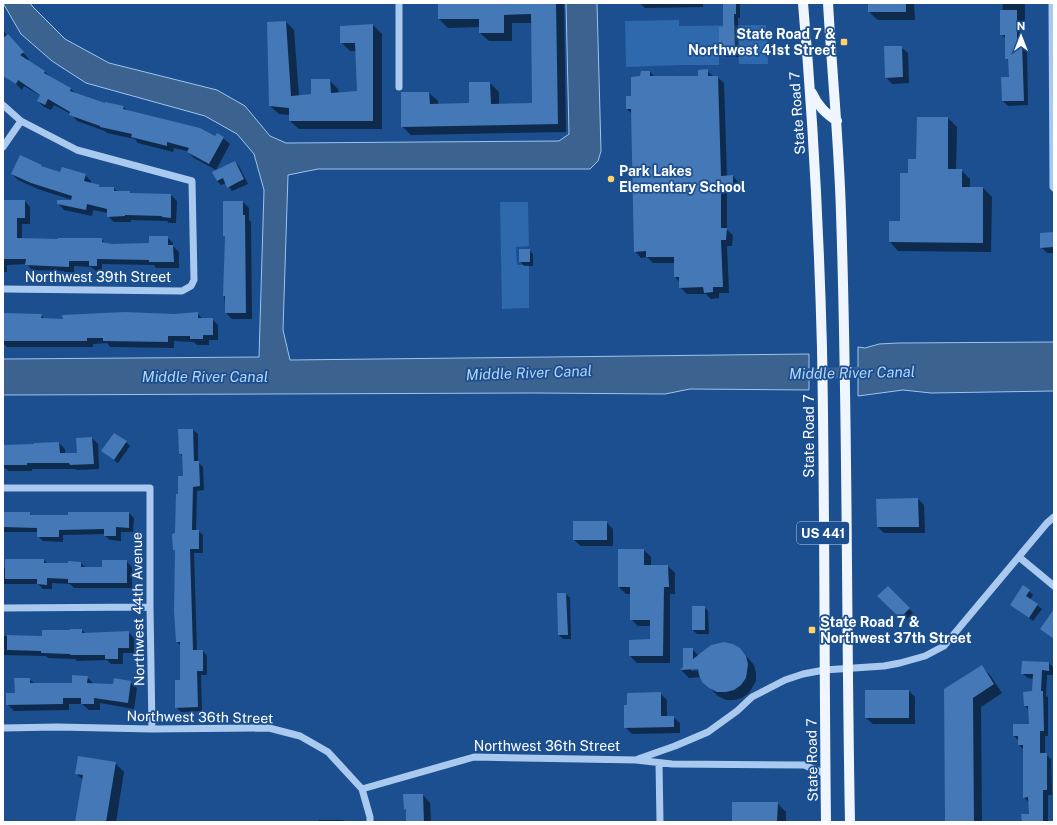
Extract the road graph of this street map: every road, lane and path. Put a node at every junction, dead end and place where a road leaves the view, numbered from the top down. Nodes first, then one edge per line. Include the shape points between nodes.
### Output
1 (399, 3) edge
2 (803, 3) edge
3 (828, 3) edge
4 (1052, 3) edge
5 (399, 87) dead end
6 (810, 88) junction
7 (3, 106) edge
8 (21, 121) junction
9 (837, 121) junction
10 (3, 147) edge
11 (1054, 188) edge
12 (3, 290) edge
13 (3, 488) edge
14 (1054, 517) edge
15 (1019, 557) junction
16 (1054, 586) edge
17 (150, 607) junction
18 (3, 608) edge
19 (847, 668) junction
20 (824, 670) junction
21 (3, 728) edge
22 (152, 729) junction
23 (636, 760) junction
24 (659, 763) junction
25 (826, 774) junction
26 (362, 788) junction
27 (370, 822) edge
28 (660, 822) edge
29 (826, 822) edge
30 (850, 822) edge

1 - 5 street
2 - 6 main road, State Road 7 / US 441
3 - 9 main road, US 441
4 - 11 street
6 - 9 main road via 824,112
6 - 20 main road, State Road 7 / US 441 via 822,349
7 - 8 street
8 - 10 street
8 - 12 street, Northwest 39th Street via 77,150 192,181 194,280 191,286 182,290
9 - 19 main road, US 441 via 845,396
13 - 17 street, Northwest 44th Avenue via 150,488
14 - 15 street
15 - 16 street
15 - 19 street via 944,646 925,656 884,666
17 - 18 street
17 - 22 street, Northwest 44th Avenue
19 - 20 street
19 - 30 main road, US 441
20 - 23 street via 803,674 780,683 752,698 708,732
20 - 25 main road, State Road 7 / US 441
21 - 22 street, Northwest 36th Street
22 - 26 street, Northwest 36th Street via 269,728 300,736 328,752
23 - 24 street, Northwest 36th Street
23 - 26 street, Northwest 36th Street via 474,757
24 - 25 street, Northwest 36th Street via 804,765
24 - 28 street
25 - 29 main road, State Road 7 / US 441
26 - 27 street

